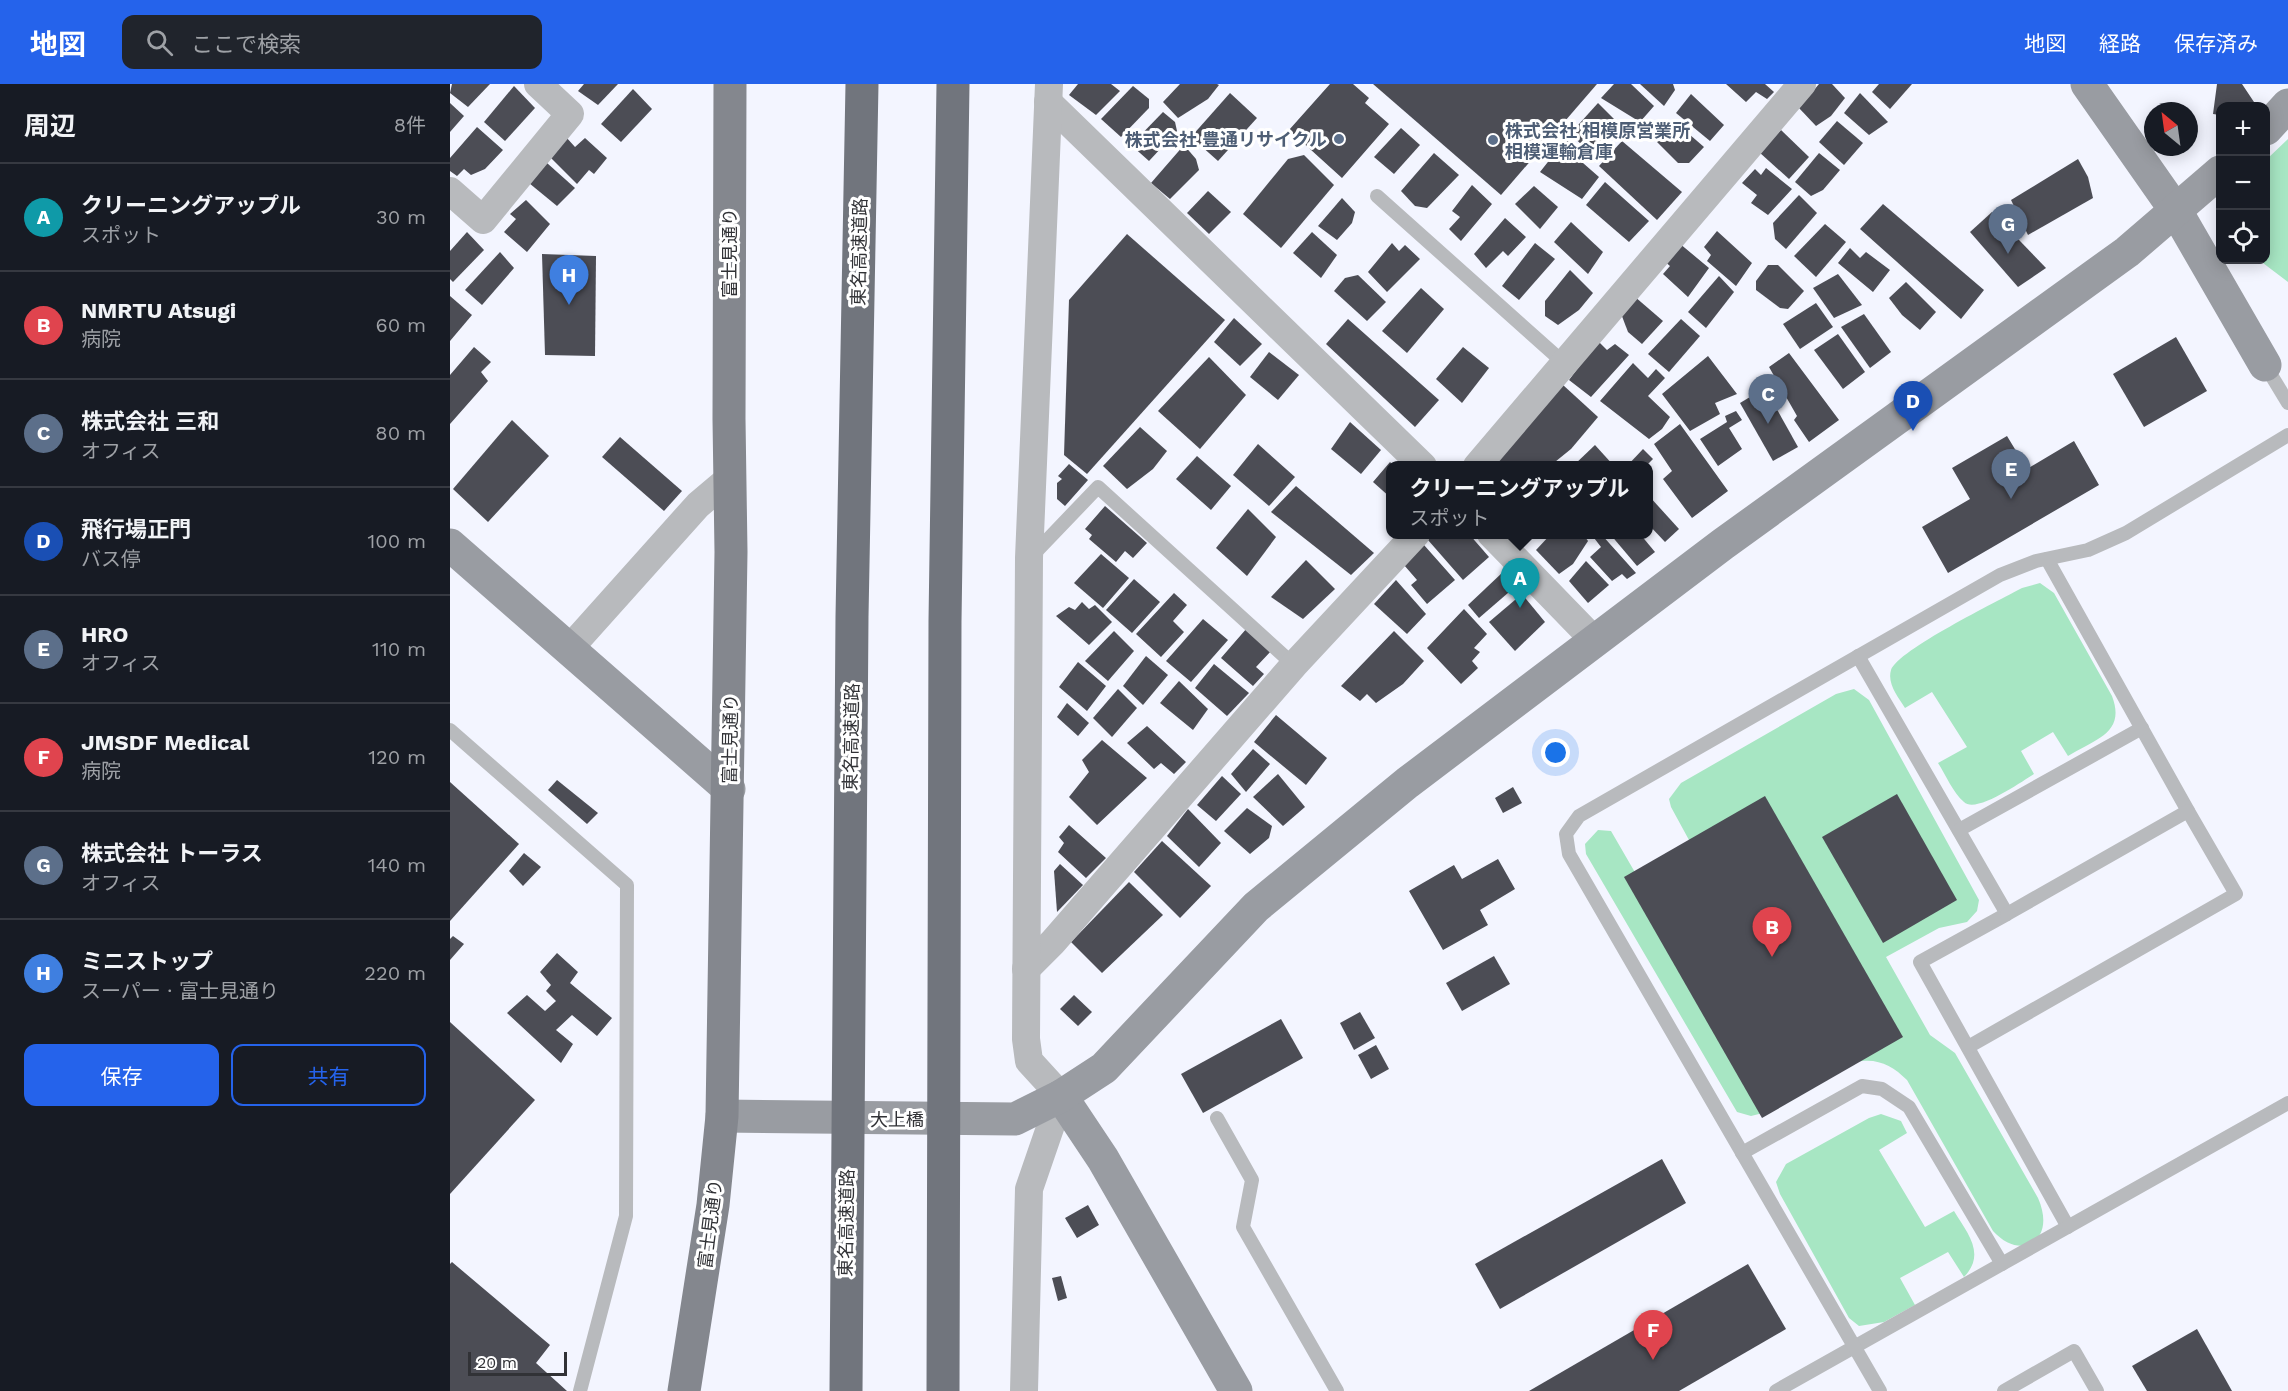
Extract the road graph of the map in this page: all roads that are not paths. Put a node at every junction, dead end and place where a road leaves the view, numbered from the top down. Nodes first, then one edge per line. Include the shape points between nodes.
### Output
1 (538, 84) edge
2 (730, 84) edge
3 (862, 84) edge
4 (953, 84) edge
5 (1802, 84) edge
6 (2087, 84) edge
7 (1054, 90) edge
8 (2288, 105) edge
9 (2270, 124) edge
10 (2216, 176) edge
11 (450, 191) edge
12 (1377, 196) dead end
13 (2176, 211) junction
14 (1564, 363) junction
15 (2265, 365) joint
16 (2288, 403) edge
17 (2288, 435) edge
18 (1419, 461) edge
19 (1480, 461) edge
20 (730, 478) junction
21 (1411, 539) edge
22 (1496, 539) edge
23 (450, 545) edge
24 (1029, 558) junction
25 (2047, 559) junction
26 (1594, 640) junction
27 (569, 649) junction
28 (1858, 656) junction
29 (1294, 665) junction
30 (2142, 728) junction
31 (450, 730) edge
32 (729, 789) junction
33 (2188, 811) junction
34 (1959, 830) junction
35 (2007, 914) junction
36 (1026, 969) junction
37 (1968, 1047) junction
38 (1061, 1096) junction
39 (2288, 1103) edge
40 (722, 1116) junction
41 (1217, 1118) dead end
42 (1742, 1153) junction
43 (2068, 1227) junction
44 (2002, 1264) junction
45 (1854, 1347) junction
46 (580, 1391) edge
47 (684, 1391) edge
48 (846, 1391) edge
49 (943, 1391) edge
50 (1024, 1391) edge
51 (1236, 1391) edge
52 (1336, 1391) edge
53 (1776, 1391) edge
54 (1880, 1391) edge
55 (2004, 1391) edge
56 (2097, 1391) edge

1 - 11 street via 570,114 498,202 483,220
2 - 20 main road, 富士見通り
3 - 48 highway, 東名高速道路 via 852,617
4 - 49 highway via 945,621
5 - 14 street
6 - 13 street
7 - 18 street
7 - 24 street
8 - 9 street
10 - 13 street
12 - 14 lane
13 - 15 street
13 - 26 street via 2127,252
14 - 19 street
15 - 16 lane
17 - 25 lane via 2126,533 2088,550
20 - 27 street via 698,506
20 - 32 main road, 富士見通り
21 - 29 street
22 - 26 street
23 - 27 street
24 - 29 lane via 1098,487
24 - 36 street
25 - 28 lane via 2001,575
25 - 30 lane
26 - 38 street via 1407,783 1256,907 1104,1068
27 - 32 street
28 - 34 lane
28 - 42 lane via 1579,816 1566,834 1569,854
29 - 36 street
30 - 33 lane
30 - 34 lane
31 - 46 lane via 627,885 626,1216
32 - 40 main road, 富士見通り
33 - 35 lane
33 - 37 lane via 2236,894
34 - 35 lane
35 - 37 lane via 1920,962
36 - 38 street via 1029,1060
37 - 43 lane
38 - 40 street, 大上橋 via 1015,1119
38 - 50 street via 1029,1190
38 - 51 street via 1103,1159
39 - 43 lane
40 - 47 main road, 富士見通り via 712,1216
41 - 52 lane via 1252,1180 1244,1227
42 - 44 lane via 1862,1086 1882,1089 1909,1107
42 - 45 lane
43 - 44 lane
44 - 45 lane
45 - 53 lane
45 - 54 lane
55 - 56 lane via 2074,1351

